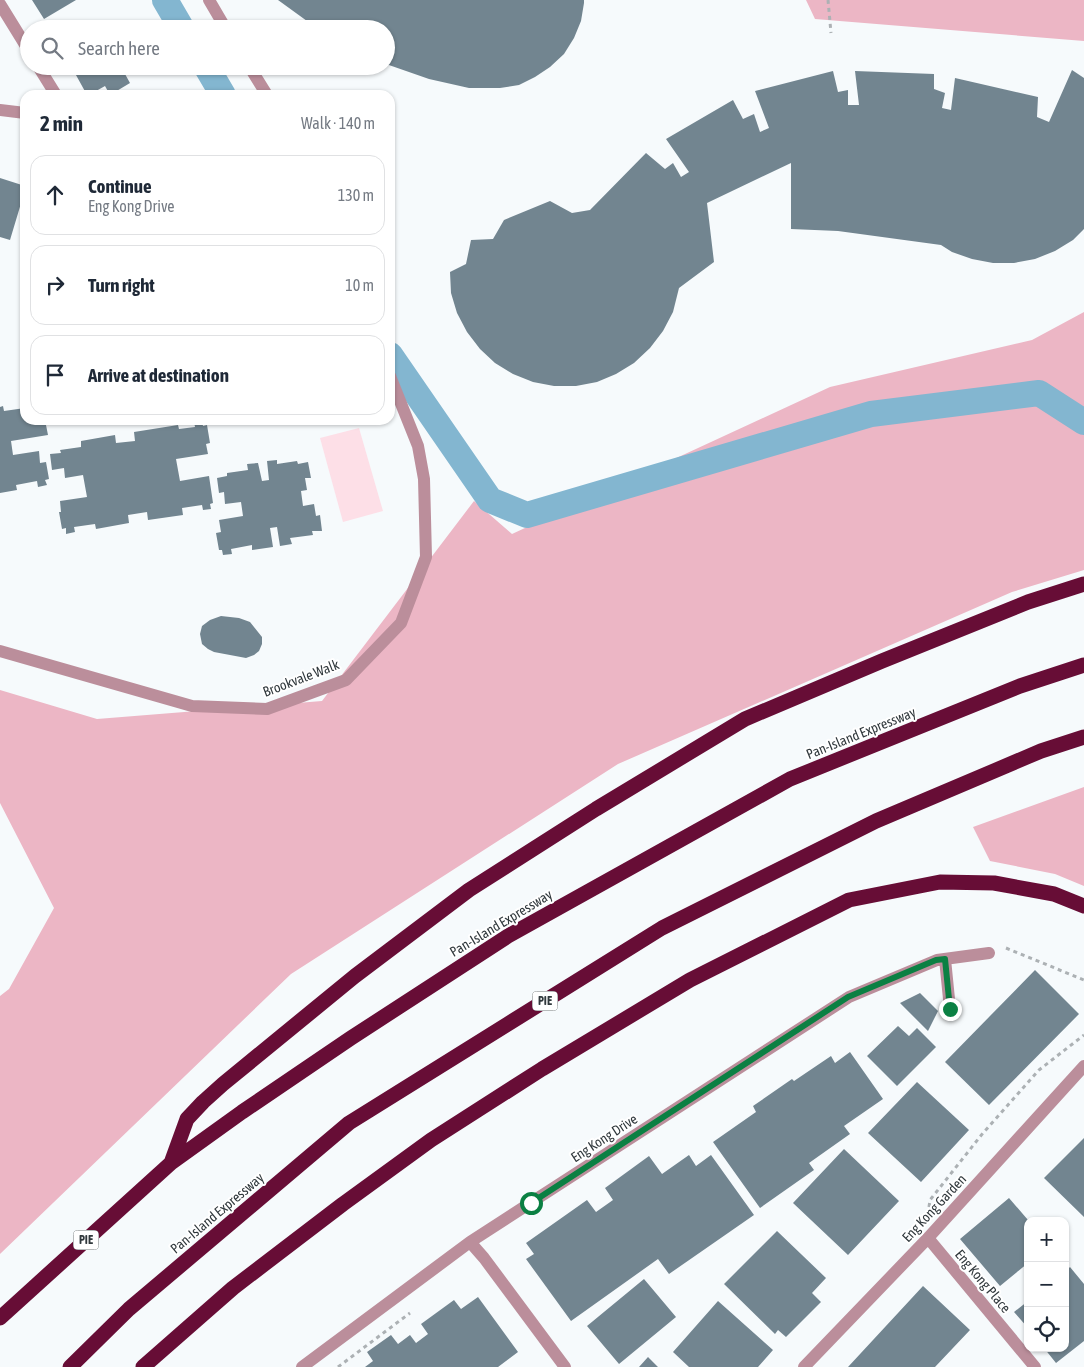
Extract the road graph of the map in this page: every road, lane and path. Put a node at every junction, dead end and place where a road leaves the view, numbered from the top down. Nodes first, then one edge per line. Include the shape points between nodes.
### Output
1 (209, 0) edge
2 (828, 0) edge
3 (0, 4) edge
4 (221, 20) edge
5 (831, 33) dead end
6 (20, 36) edge
7 (44, 75) edge
8 (255, 75) edge
9 (53, 90) edge
10 (264, 90) edge
11 (0, 110) edge
12 (20, 112) edge
13 (395, 388) edge
14 (1084, 584) edge
15 (0, 651) edge
16 (1084, 665) edge
17 (1084, 737) edge
18 (1084, 906) edge
19 (1006, 948) dead end
20 (989, 953) dead end
21 (941, 959) junction
22 (1084, 980) edge
23 (950, 1009) dead end
24 (1084, 1035) edge
25 (1084, 1066) edge
26 (171, 1163) junction
27 (928, 1238) junction
28 (470, 1242) junction
29 (0, 1318) edge
30 (70, 1367) edge
31 (143, 1367) edge
32 (302, 1367) edge
33 (565, 1367) edge
34 (804, 1367) edge
35 (1035, 1367) edge

1 - 4 street
2 - 5 path
3 - 6 street
7 - 9 street
8 - 10 street
11 - 12 street
13 - 15 street, Brookvale Walk via 418,446 424,479 426,557 401,623 346,680 267,709 192,706
14 - 26 highway via 1028,602 745,719 596,809 461,895 223,1084 186,1119
16 - 26 highway, Pan-Island Expressway / PIE via 1020,686 790,779 508,936 350,1038
17 - 30 highway, Pan-Island Expressway / PIE via 1041,751 876,821 662,928 348,1123 129,1309
18 - 31 highway via 1054,894 994,883 940,882 849,900 690,980 542,1068 431,1140 233,1288
19 - 22 path
20 - 21 street, Eng Kong Drive
21 - 23 street
21 - 28 street, Eng Kong Drive via 848,997
24 - 27 path via 1040,1070 982,1133 936,1192 930,1200
25 - 27 street, Eng Kong Garden
26 - 29 highway, Pan-Island Expressway / PIE
27 - 34 street, Eng Kong Garden
27 - 35 street, Eng Kong Place
28 - 32 street, Eng Kong Drive
28 - 33 street

